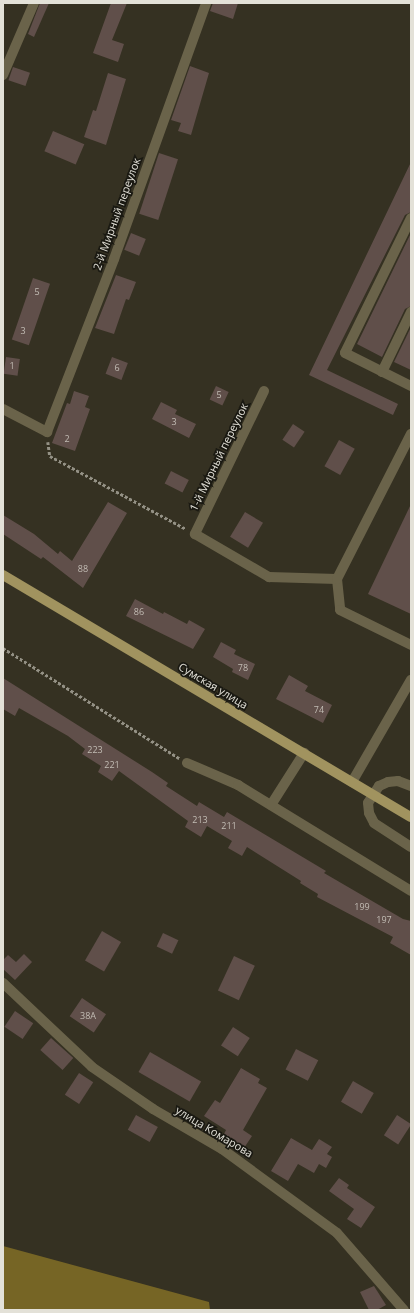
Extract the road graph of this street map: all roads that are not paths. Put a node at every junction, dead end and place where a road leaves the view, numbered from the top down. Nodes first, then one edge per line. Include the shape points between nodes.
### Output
1 (34, 3) edge
2 (206, 3) edge
3 (3, 75) edge
4 (411, 218) edge
5 (411, 312) edge
6 (382, 372) junction
7 (411, 386) edge
8 (264, 391) dead end
9 (3, 409) edge
10 (411, 434) edge
11 (3, 575) edge
12 (337, 579) junction
13 (411, 645) edge
14 (411, 680) edge
15 (304, 753) junction
16 (187, 763) road end
17 (352, 782) junction
18 (411, 786) edge
19 (372, 794) junction
20 (271, 805) junction
21 (411, 817) edge
22 (411, 847) edge
23 (411, 891) edge
24 (3, 983) edge
25 (404, 1310) edge

1 - 3 street
2 - 9 street, 2-й Мирный переулок via 114,259 47,432
4 - 6 street via 345,353
5 - 6 street
6 - 7 street
8 - 12 street, 1-й Мирный переулок via 194,534 269,577
10 - 12 street
11 - 15 main road, Сумская улица
12 - 13 street via 340,610
14 - 17 street
15 - 17 main road, Сумская улица
15 - 20 street
16 - 20 street via 238,785
17 - 19 main road, Сумская улица
18 - 19 street via 398,781 388,782 379,786
19 - 21 main road, Сумская улица
19 - 22 street via 368,803 374,823
20 - 23 street
24 - 25 street, улица Комарова via 92,1067 153,1109 222,1149 337,1232

